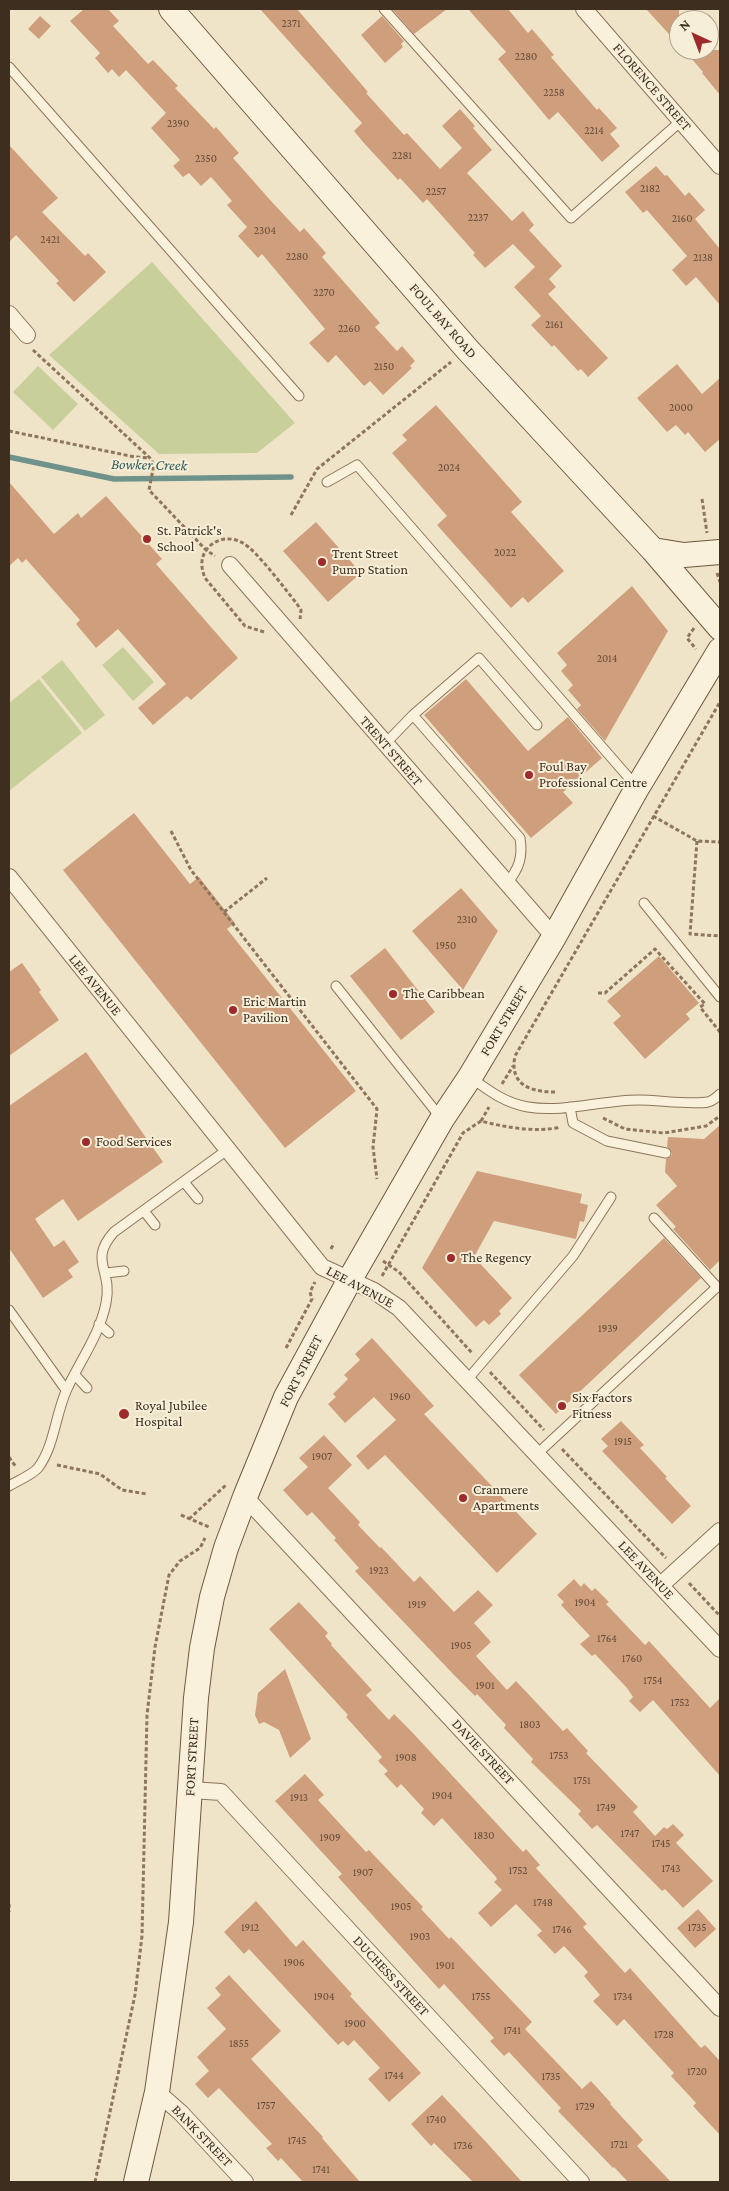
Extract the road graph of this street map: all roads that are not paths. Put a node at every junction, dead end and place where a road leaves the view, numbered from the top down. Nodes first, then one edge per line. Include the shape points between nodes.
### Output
1 (171, 9) edge
2 (384, 9) edge
3 (584, 9) edge
4 (9, 67) edge
5 (681, 121) junction
6 (720, 166) edge
7 (9, 314) edge
8 (27, 335) road end
9 (299, 396) dead end
10 (327, 482) dead end
11 (653, 550) junction
12 (720, 552) edge
13 (230, 565) dead end
14 (720, 628) edge
15 (720, 650) edge
16 (413, 715) junction
17 (538, 725) dead end
18 (385, 744) junction
19 (637, 788) junction
20 (9, 877) edge
21 (507, 883) junction
22 (644, 902) dead end
23 (554, 937) junction
24 (336, 986) dead end
25 (720, 997) edge
26 (470, 1077) junction
27 (720, 1094) edge
28 (570, 1107) junction
29 (442, 1118) junction
30 (228, 1150) junction
31 (666, 1153) dead end
32 (184, 1182) junction
33 (611, 1197) dead end
34 (198, 1199) dead end
35 (144, 1211) junction
36 (654, 1218) dead end
37 (155, 1225) dead end
38 (124, 1271) dead end
39 (106, 1273) junction
40 (349, 1281) junction
41 (9, 1310) edge
42 (99, 1324) junction
43 (109, 1334) dead end
44 (75, 1375) junction
45 (467, 1380) junction
46 (87, 1388) dead end
47 (66, 1390) junction
48 (537, 1454) junction
49 (9, 1486) edge
50 (235, 1491) junction
51 (720, 1530) edge
52 (661, 1585) junction
53 (720, 1648) edge
54 (191, 1790) junction
55 (720, 2008) edge
56 (157, 2092) junction
57 (136, 2182) edge
58 (245, 2182) edge
59 (581, 2182) edge

1 - 11 main road, FOUL BAY ROAD via 467,349
2 - 5 lane via 571,218
3 - 5 street, FLORENCE STREET
4 - 9 lane
5 - 6 street, FLORENCE STREET
7 - 8 street
10 - 19 lane via 357,465
11 - 12 main road via 684,556
11 - 14 main road, FOUL BAY ROAD
13 - 18 street, TRENT STREET
15 - 19 main road, FORT STREET
16 - 17 lane via 479,658
16 - 18 lane
16 - 21 lane via 520,838 521,859
18 - 21 street, TRENT STREET
19 - 23 main road, FORT STREET
20 - 30 street, LEE AVENUE
21 - 23 street, TRENT STREET
22 - 25 lane
23 - 26 main road, FORT STREET
24 - 29 lane
26 - 28 lane via 495,1096 512,1103 530,1107
26 - 29 main road, FORT STREET
27 - 28 lane via 709,1102 636,1100
28 - 31 lane via 573,1123 607,1141
29 - 40 main road, FORT STREET
30 - 32 lane
30 - 40 street, LEE AVENUE via 322,1266
32 - 34 lane
32 - 35 lane
33 - 45 lane via 574,1256
35 - 37 lane
35 - 39 lane via 114,1232 103,1246 101,1255
36 - 48 lane via 717,1287
38 - 39 lane
39 - 42 lane via 106,1304
40 - 45 street, LEE AVENUE via 394,1303
40 - 50 main road, FORT STREET
41 - 47 lane
42 - 43 lane
42 - 44 lane
44 - 46 lane
44 - 47 lane
45 - 48 street, LEE AVENUE
47 - 49 lane via 42,1461 36,1470
48 - 52 street, LEE AVENUE
50 - 54 main road, FORT STREET via 226,1548 210,1605 196,1698
50 - 55 street, DAVIE STREET
51 - 52 street
52 - 53 street, LEE AVENUE
54 - 56 main road, FORT STREET via 181,1922
54 - 59 street, DUCHESS STREET via 221,1792
56 - 57 main road, FORT STREET
56 - 58 street, BANK STREET

